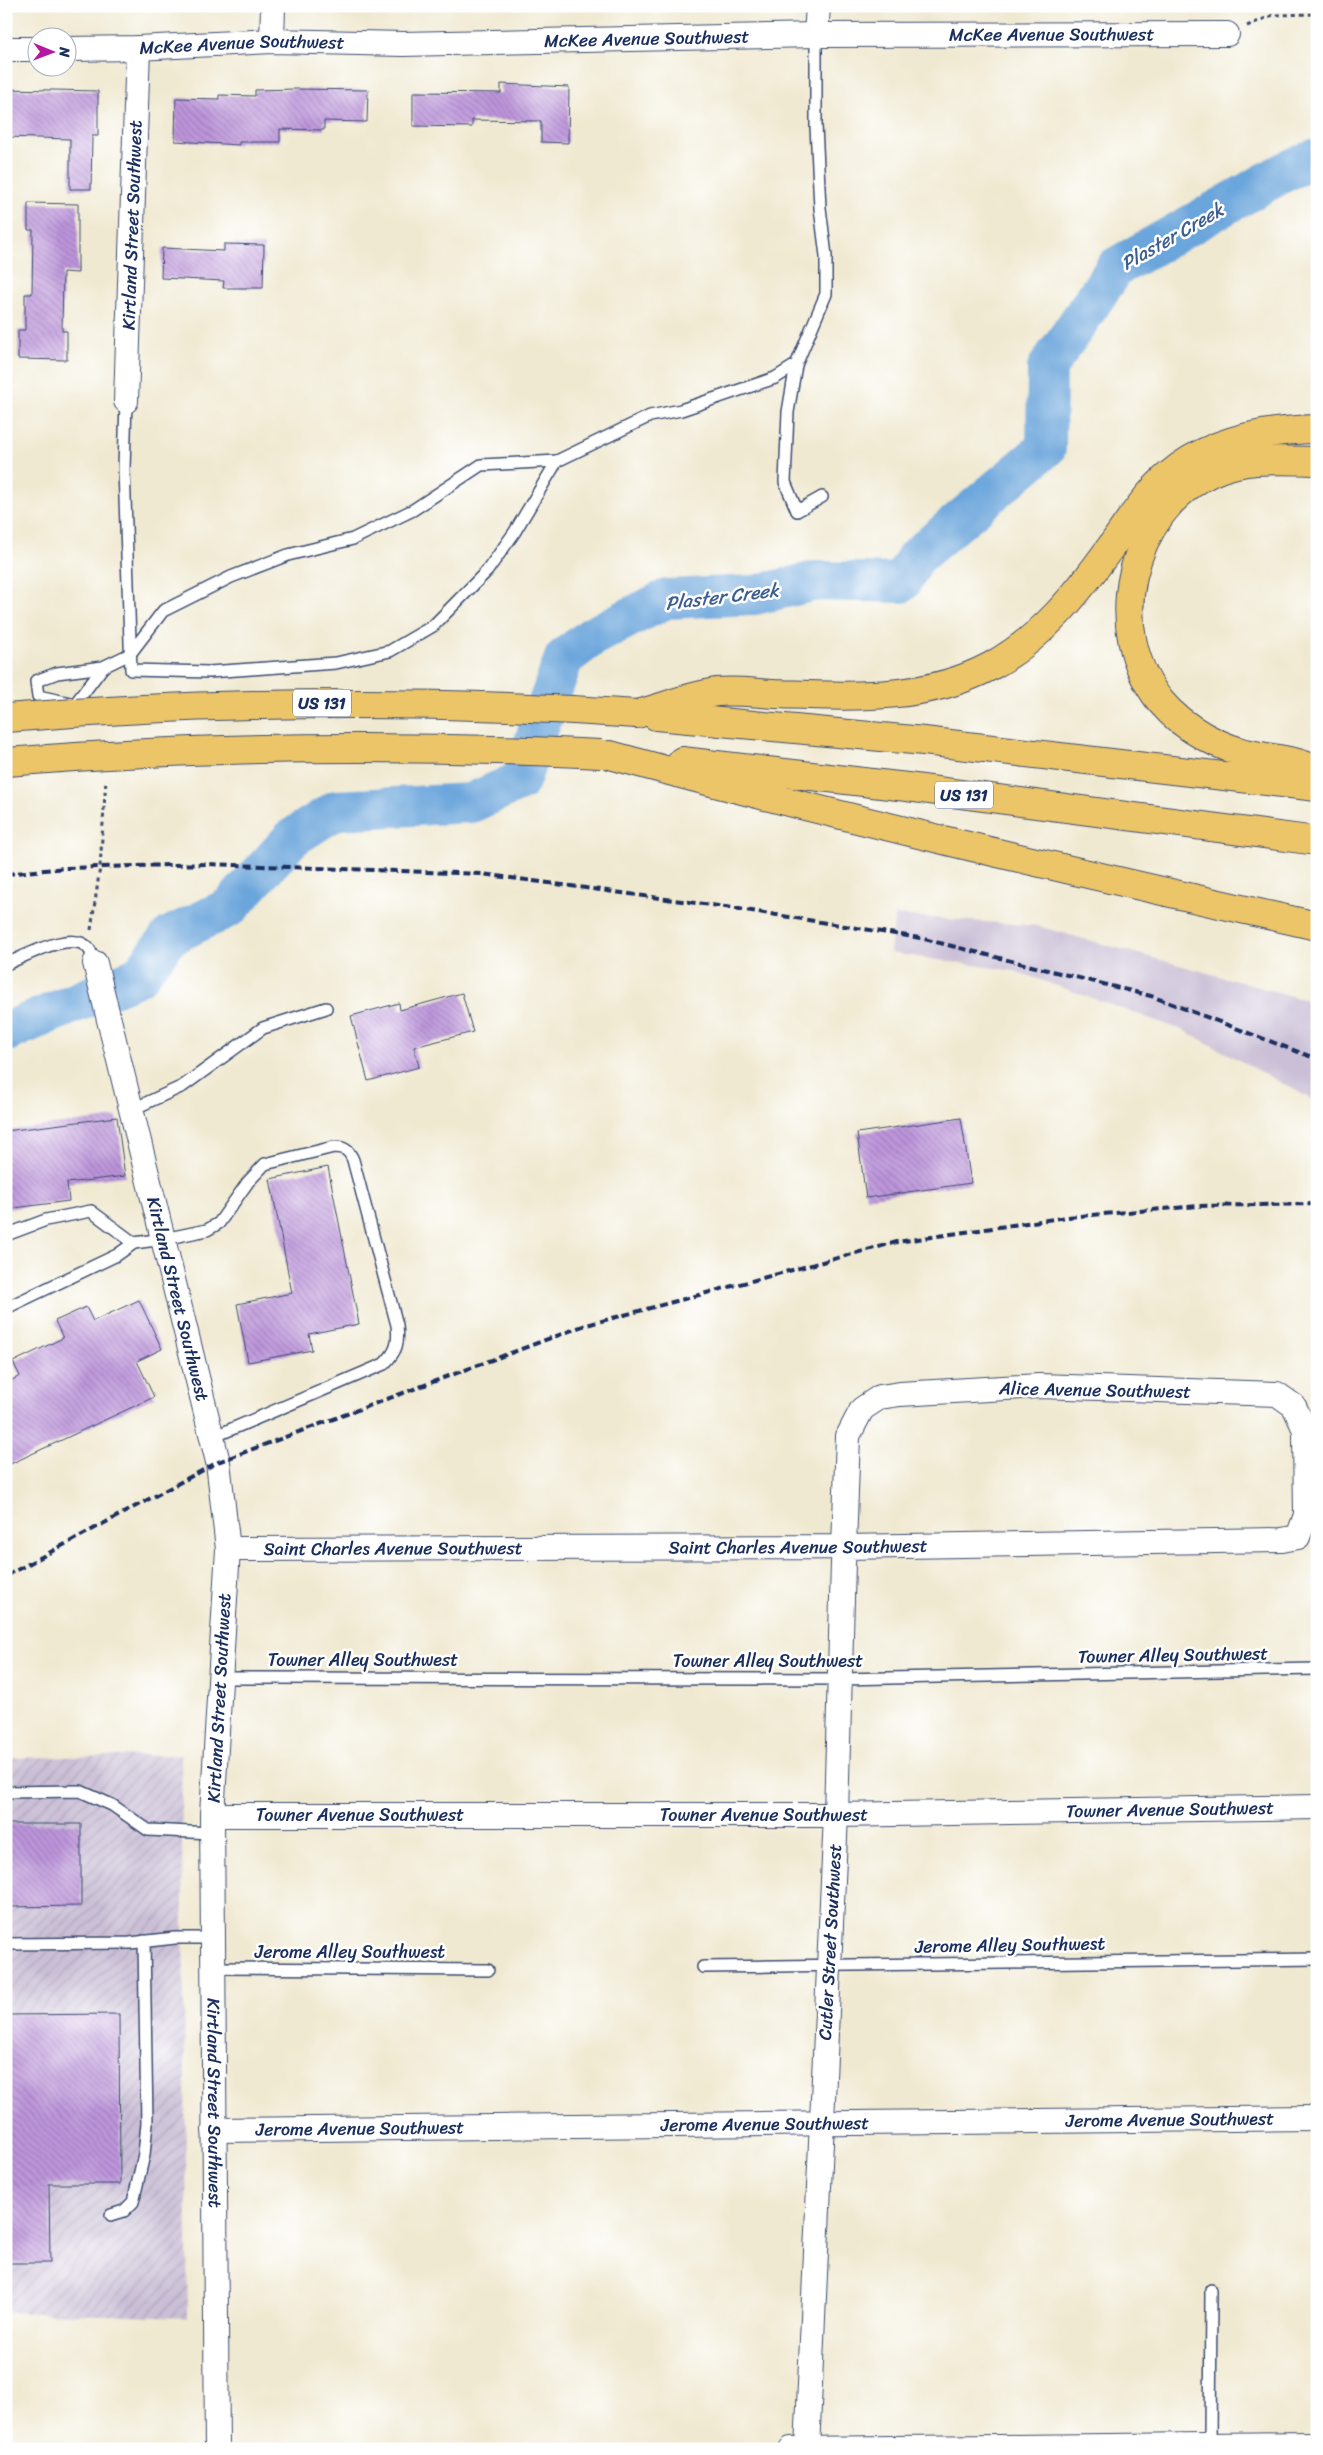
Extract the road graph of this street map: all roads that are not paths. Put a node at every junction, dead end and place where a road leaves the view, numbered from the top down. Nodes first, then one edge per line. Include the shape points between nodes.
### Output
1 (273, 6) edge
2 (818, 6) edge
3 (1227, 34) road end
4 (816, 35) junction
5 (272, 41) junction
6 (138, 48) junction
7 (6, 49) edge
8 (28, 49) edge
9 (78, 49) edge
10 (796, 365) junction
11 (126, 402) joint
12 (1317, 430) edge
13 (557, 461) junction
14 (1317, 462) edge
15 (822, 497) dead end
16 (130, 654) junction
17 (103, 667) junction
18 (637, 714) junction
19 (6, 718) edge
20 (606, 755) junction
21 (6, 762) edge
22 (1317, 771) edge
23 (1317, 787) edge
24 (1317, 841) edge
25 (1317, 926) edge
26 (92, 955) joint
27 (6, 964) edge
28 (326, 1008) dead end
29 (133, 1109) junction
30 (6, 1235) edge
31 (164, 1239) junction
32 (134, 1243) junction
33 (6, 1308) edge
34 (848, 1436) joint
35 (213, 1437) junction
36 (1307, 1469) joint
37 (844, 1547) junction
38 (228, 1549) junction
39 (1317, 1669) edge
40 (220, 1678) junction
41 (840, 1679) junction
42 (6, 1792) edge
43 (1317, 1808) edge
44 (836, 1815) junction
45 (212, 1824) junction
46 (212, 1938) junction
47 (144, 1941) junction
48 (6, 1944) edge
49 (1317, 1959) edge
50 (829, 1966) junction
51 (703, 1967) dead end
52 (213, 1968) junction
53 (488, 1970) dead end
54 (1317, 2118) edge
55 (821, 2124) junction
56 (214, 2130) junction
57 (111, 2215) dead end
58 (1211, 2290) dead end
59 (1317, 2444) edge
60 (1210, 2447) edge
61 (217, 2449) edge
62 (791, 2449) edge
63 (807, 2449) edge

1 - 5 street
2 - 4 street
3 - 4 street, McKee Avenue Southwest
4 - 5 street, McKee Avenue Southwest via 402,44
4 - 10 lane via 816,126 826,294
5 - 6 street, McKee Avenue Southwest
6 - 9 street, McKee Avenue Southwest
6 - 11 street, Kirtland Street Southwest
7 - 8 street
10 - 13 lane via 775,378 680,410 650,416
10 - 15 lane via 788,412 785,482 797,511
11 - 16 lane via 124,469
12 - 18 highway via 1281,432 1234,442 1181,466 1143,502 1105,556 1048,624 1030,641 989,667 933,686 878,696 716,692
13 - 16 lane via 481,465 413,510 353,539 288,555 231,577 163,610
13 - 16 lane via 487,571 433,626 390,651 336,663 208,672 131,670
14 - 22 highway via 1270,460 1243,463 1214,472 1180,493 1167,505 1145,541 1132,577 1129,598 1133,638 1142,668 1161,702 1177,717 1231,749 1305,764
16 - 17 lane
17 - 17 lane via 57,672 36,681 38,696 75,704
18 - 19 highway, US 131, bridge via 364,703 238,705
18 - 23 highway, US 131 via 924,741
20 - 21 highway, US 131, bridge via 335,746 235,748
20 - 24 highway, US 131 via 768,770
20 - 25 highway via 1046,865
26 - 27 lane via 77,941 62,941
26 - 29 street, Kirtland Street Southwest
28 - 29 lane via 263,1028 183,1086
29 - 31 street, Kirtland Street Southwest
30 - 32 lane via 46,1220 92,1211
31 - 32 lane
31 - 35 street, Kirtland Street Southwest
31 - 35 lane via 207,1230 219,1224 248,1182 265,1164 343,1147 353,1160 397,1325 399,1341 384,1364
32 - 33 lane via 117,1255
34 - 36 street, Alice Avenue Southwest via 862,1408 880,1396 900,1394 1039,1386 1277,1394 1294,1406 1305,1430
34 - 37 street, Cutler Street Southwest
35 - 38 street, Kirtland Street Southwest
36 - 37 street, Saint Charles Avenue Southwest via 1306,1515 1298,1537 1282,1540
37 - 38 street, Saint Charles Avenue Southwest
37 - 41 street, Cutler Street Southwest
38 - 40 street, Kirtland Street Southwest
39 - 41 lane, Towner Alley Southwest
40 - 41 lane, Towner Alley Southwest
40 - 45 street, Kirtland Street Southwest
41 - 44 street, Cutler Street Southwest
42 - 45 lane via 80,1791 112,1805 148,1830
43 - 44 street, Towner Avenue Southwest
44 - 45 street, Towner Avenue Southwest
44 - 50 street, Cutler Street Southwest
45 - 46 street, Kirtland Street Southwest
46 - 47 lane
46 - 52 street, Kirtland Street Southwest
47 - 48 lane
47 - 57 lane via 147,2123 144,2155 133,2202 124,2211
49 - 50 lane, Jerome Alley Southwest
50 - 51 lane, Jerome Alley Southwest
50 - 55 street, Cutler Street Southwest
52 - 53 lane, Jerome Alley Southwest
52 - 56 street, Kirtland Street Southwest
54 - 55 street, Jerome Avenue Southwest
55 - 56 street, Jerome Avenue Southwest
55 - 63 street, Cutler Street Southwest
56 - 61 street, Kirtland Street Southwest
58 - 60 lane
59 - 60 street
60 - 63 street
62 - 63 street

